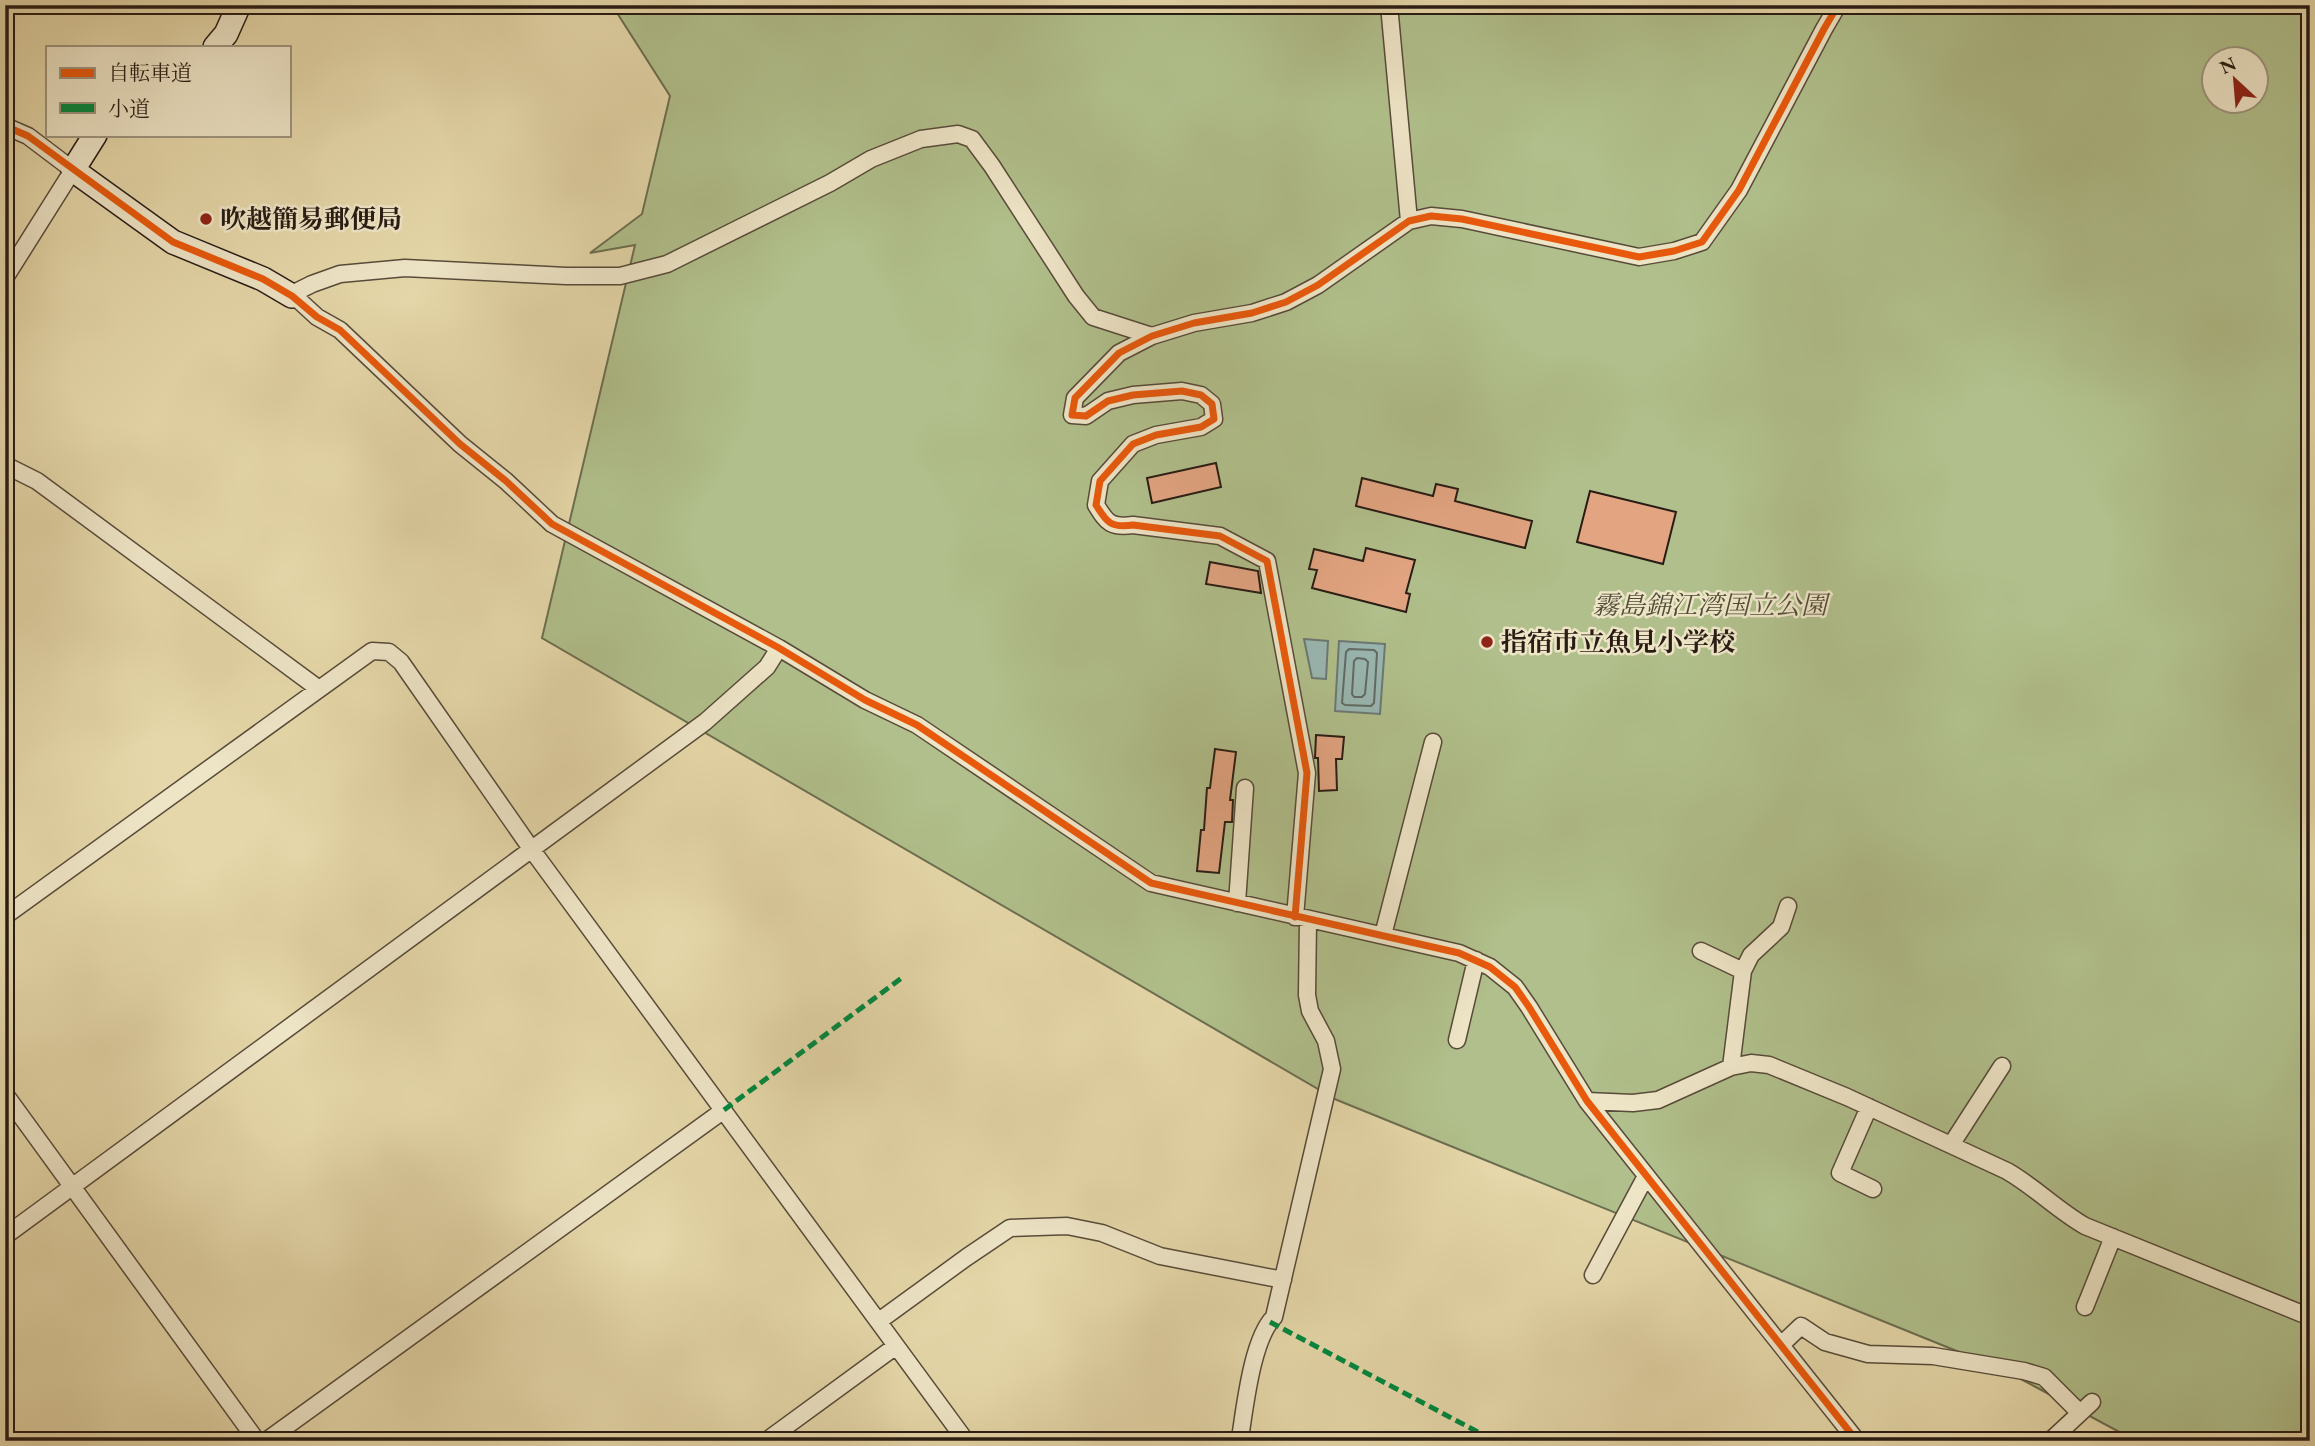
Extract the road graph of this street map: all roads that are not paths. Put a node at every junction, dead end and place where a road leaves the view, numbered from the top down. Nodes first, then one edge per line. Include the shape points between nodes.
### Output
1 (239, 5) edge
2 (1389, 5) edge
3 (1838, 5) edge
4 (216, 46) edge
5 (5, 126) edge
6 (94, 136) edge
7 (73, 170) junction
8 (1409, 221) junction
9 (5, 278) edge
10 (292, 296) junction
11 (1152, 336) junction
12 (5, 465) edge
13 (779, 648) junction
14 (319, 689) junction
15 (1433, 742) dead end
16 (1245, 788) dead end
17 (532, 850) junction
18 (1237, 903) junction
19 (1788, 906) dead end
20 (5, 916) edge
21 (1302, 918) junction
22 (1383, 935) junction
23 (1701, 951) dead end
24 (1476, 960) junction
25 (1743, 971) junction
26 (1457, 1040) dead end
27 (2002, 1066) dead end
28 (1731, 1067) junction
29 (5, 1094) edge
30 (1587, 1101) junction
31 (1869, 1107) junction
32 (724, 1111) junction
33 (1951, 1145) junction
34 (1646, 1176) junction
35 (73, 1186) junction
36 (1873, 1189) dead end
37 (5, 1236) edge
38 (2113, 1237) junction
39 (1592, 1275) dead end
40 (1283, 1280) junction
41 (2085, 1307) dead end
42 (2310, 1317) edge
43 (879, 1321) junction
44 (1781, 1345) junction
45 (896, 1346) junction
46 (257, 1441) edge
47 (266, 1441) edge
48 (766, 1441) edge
49 (966, 1441) edge
50 (1236, 1441) edge
51 (1857, 1441) edge
52 (2050, 1441) edge

1 - 4 street
2 - 8 street
3 - 8 street via 1739,190 1702,242 1639,257 1462,219 1430,216
5 - 7 street via 28,136
6 - 7 street
7 - 9 street
7 - 10 street via 173,242
8 - 11 street via 1286,302
10 - 11 street via 340,274 405,268 621,276 667,264 871,159 921,139 957,134 972,139 1093,317
10 - 13 street via 340,330 552,524
11 - 21 street via 1119,353 1075,398 1072,415 1086,416 1108,401 1133,395 1182,391 1201,395 1212,404 1214,419 1201,427 1133,444 1100,481 1096,505 1106,521 1120,527 1220,536 1267,561 1307,773
12 - 14 street via 37,481
13 - 17 street via 767,667 705,722
13 - 18 street via 865,701 917,725 1152,883
14 - 17 street via 372,651 389,652 401,662
14 - 20 street
15 - 22 street
16 - 18 street
17 - 32 street
17 - 35 street
18 - 21 street
19 - 25 street via 1781,926 1751,955
21 - 22 street
21 - 40 street via 1310,1011 1326,1041 1332,1069
22 - 24 street
23 - 25 street
24 - 26 street
24 - 30 street via 1515,987
25 - 28 street
27 - 33 street
28 - 30 street via 1658,1100
28 - 31 street via 1769,1065
29 - 35 street
30 - 34 street
31 - 33 street
31 - 36 street via 1840,1172
32 - 43 street
32 - 47 street
33 - 38 street via 2026,1182 2068,1216
34 - 39 street
34 - 44 street
35 - 37 street
35 - 46 street
38 - 41 street
38 - 42 street
40 - 43 street via 1160,1256 1102,1233 1067,1226 1010,1228
40 - 50 street via 1274,1317 1254,1358
43 - 45 street
44 - 51 street
44 - 52 street via 1801,1326 1825,1342 1868,1354 1933,1356 2044,1377 2086,1407
45 - 48 street
45 - 49 street

